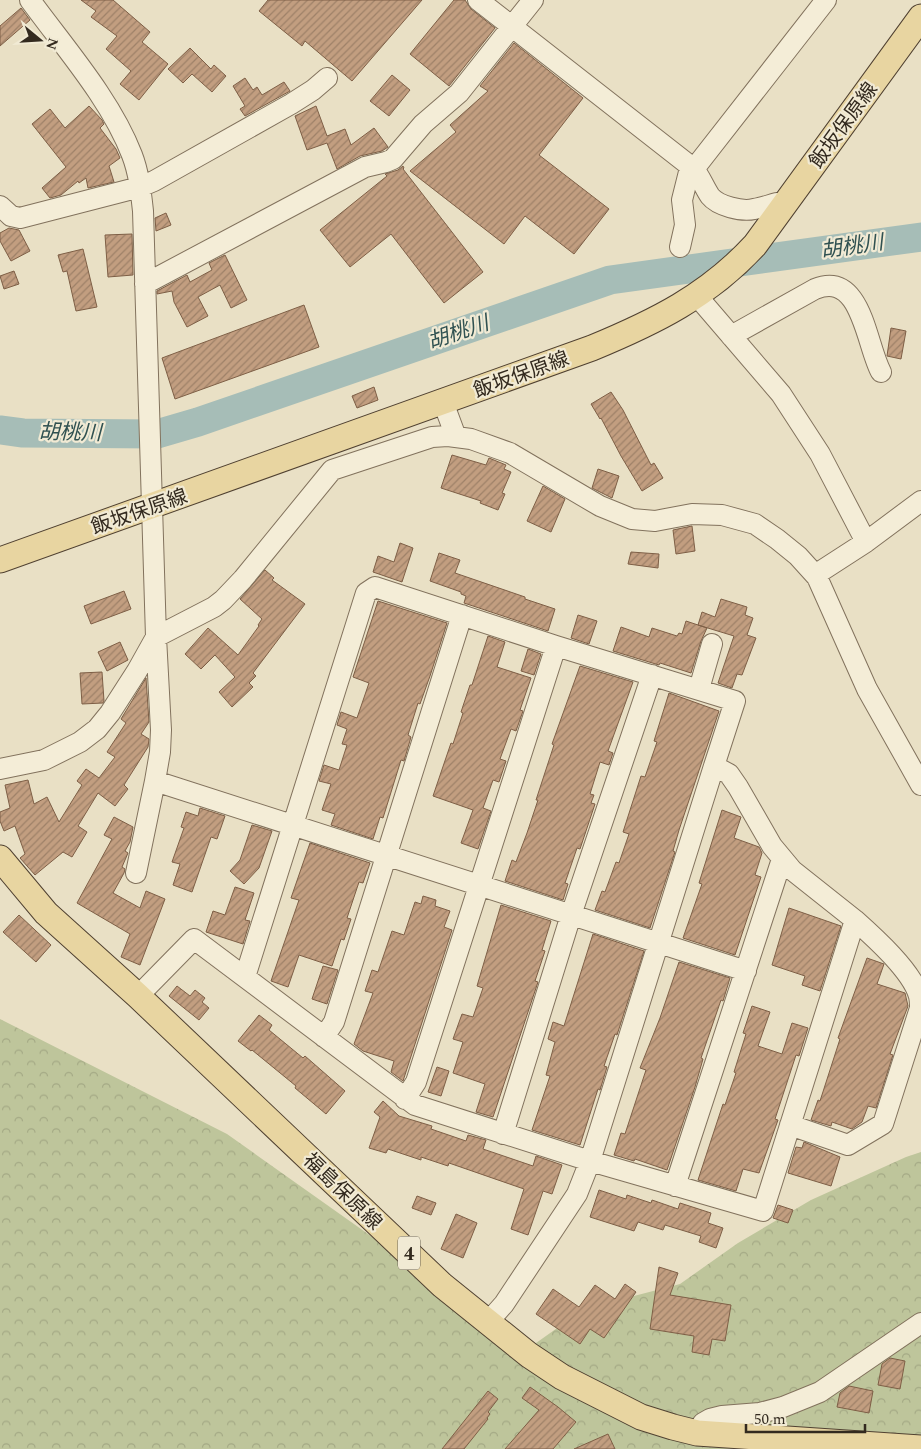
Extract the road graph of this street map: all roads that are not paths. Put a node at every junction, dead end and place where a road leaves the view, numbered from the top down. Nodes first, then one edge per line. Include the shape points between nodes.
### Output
1 (30, 0) edge
2 (478, 0) edge
3 (533, 0) edge
4 (826, 0) edge
5 (921, 17) edge
6 (512, 27) junction
7 (327, 78) dead end
8 (694, 169) junction
9 (140, 187) junction
10 (0, 206) edge
11 (784, 207) junction
12 (680, 247) dead end
13 (145, 284) junction
14 (698, 294) junction
15 (731, 336) junction
16 (881, 372) dead end
17 (443, 402) junction
18 (456, 437) junction
19 (921, 501) edge
20 (153, 507) junction
21 (866, 542) junction
22 (0, 560) edge
23 (815, 574) junction
24 (462, 616) junction
25 (156, 637) junction
26 (712, 644) dead end
27 (556, 646) junction
28 (652, 675) junction
29 (699, 689) junction
30 (714, 766) junction
31 (0, 769) edge
32 (155, 781) junction
33 (921, 785) edge
34 (293, 826) junction
35 (386, 855) junction
36 (0, 858) edge
37 (782, 859) junction
38 (136, 873) dead end
39 (479, 885) junction
40 (571, 915) junction
41 (855, 920) junction
42 (659, 943) junction
43 (746, 971) junction
44 (245, 977) junction
45 (138, 996) junction
46 (324, 1037) junction
47 (405, 1099) junction
48 (790, 1124) junction
49 (503, 1134) junction
50 (590, 1161) junction
51 (675, 1186) junction
52 (488, 1322) junction
53 (921, 1323) edge
54 (697, 1432) junction
55 (773, 1443) edge
56 (921, 1448) edge

1 - 9 street via 109,109 132,156
2 - 6 street
3 - 6 street
4 - 8 street
5 - 11 main road, 飯坂保原線
6 - 8 street
6 - 13 street via 460,93 423,124 393,159 360,170
7 - 9 street via 291,104
8 - 11 street via 716,201 734,208 753,210 777,203
8 - 12 street via 688,172 682,200 685,226
9 - 10 street via 20,218
9 - 13 street
11 - 14 main road, 飯坂保原線 via 742,260
13 - 20 street
14 - 15 street
14 - 17 main road, 飯坂保原線 via 641,328
15 - 16 street via 815,289 829,285 838,287 860,311
15 - 21 street via 781,394 797,418 820,454
17 - 18 street
17 - 20 main road, 飯坂保原線
18 - 23 street via 471,439 510,454 600,506 632,519 656,521 692,514 722,515 755,524 798,556
18 - 25 street via 432,437 332,470 223,600
19 - 21 street
20 - 22 main road, 飯坂保原線
20 - 25 street
21 - 23 street
23 - 33 street via 867,689
24 - 27 street
24 - 34 street via 374,587 366,594
24 - 35 street
25 - 31 street via 97,729 80,742 44,760
25 - 32 street via 160,752
26 - 29 street
27 - 28 street
27 - 39 street
28 - 29 street
28 - 40 street
29 - 30 street via 735,701
30 - 37 street via 729,774
30 - 42 street
32 - 34 street
32 - 38 street
34 - 35 street
34 - 44 street
35 - 39 street
35 - 46 street via 334,1022
36 - 45 main road, 福島保原線 / 4 via 46,913
37 - 41 street
37 - 43 street
39 - 40 street
39 - 47 street via 416,1082
40 - 42 street
40 - 49 street
41 - 48 street
41 - 48 street via 892,955 919,996 920,1008 892,1097 883,1124 848,1145
42 - 43 street
42 - 50 street
43 - 51 street
44 - 45 street via 194,939
44 - 46 street
45 - 52 main road, 福島保原線 / 4 via 442,1285
46 - 47 street
47 - 49 street
48 - 51 street via 763,1211
49 - 50 street
50 - 51 street
50 - 52 street via 577,1194 504,1304
52 - 54 main road, 福島保原線 / 4 via 537,1361 608,1402 641,1417
53 - 54 street via 820,1392 760,1413 710,1419
54 - 55 main road, 福島保原線 / 4
55 - 56 main road, 福島保原線 / 4

